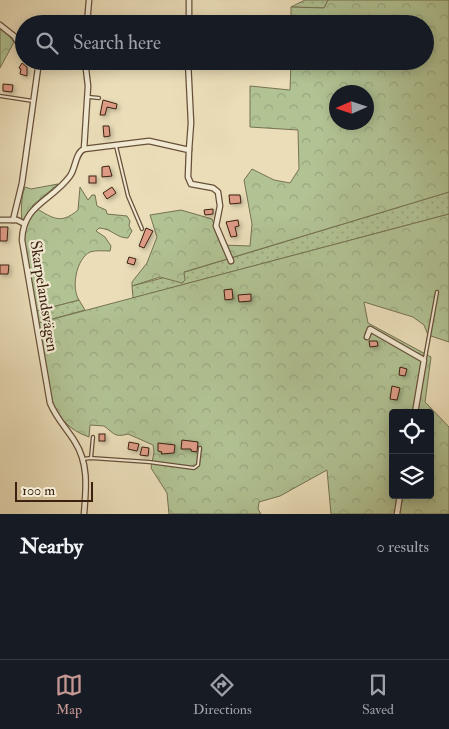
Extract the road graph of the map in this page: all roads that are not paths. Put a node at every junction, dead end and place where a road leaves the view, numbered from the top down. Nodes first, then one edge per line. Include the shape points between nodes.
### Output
1 (89, 0) edge
2 (189, 0) edge
3 (88, 15) edge
4 (188, 15) edge
5 (0, 25) edge
6 (15, 38) edge
7 (38, 70) edge
8 (85, 70) edge
9 (188, 70) edge
10 (0, 96) edge
11 (86, 97) junction
12 (99, 98) dead end
13 (33, 101) junction
14 (115, 145) junction
15 (84, 149) junction
16 (189, 150) junction
17 (0, 220) edge
18 (13, 220) junction
19 (23, 223) junction
20 (142, 229) dead end
21 (231, 261) dead end
22 (438, 292) dead end
23 (367, 337) dead end
24 (424, 360) junction
25 (416, 409) edge
26 (94, 437) dead end
27 (200, 448) dead end
28 (91, 458) junction
29 (83, 459) junction
30 (399, 499) edge
31 (84, 514) edge
32 (397, 514) edge

1 - 3 street
2 - 4 street
5 - 6 street
7 - 13 street
8 - 11 street, Skarpelandsvägen
9 - 16 street
10 - 13 lane
11 - 12 lane
11 - 15 street, Skarpelandsvägen
13 - 18 street via 22,183
14 - 15 street
14 - 16 street via 149,141
14 - 20 lane via 128,196
15 - 19 street, Skarpelandsvägen via 66,182
16 - 21 street via 188,177 191,184 218,192 220,206 216,226
17 - 18 street
18 - 19 street
19 - 29 street, Skarpelandsvägen via 23,254 50,403
22 - 24 lane
23 - 24 street via 370,329
24 - 25 street
26 - 28 lane
27 - 28 lane via 198,465 194,468
28 - 29 lane
29 - 31 street, Skarpelandsvägen
30 - 32 street

